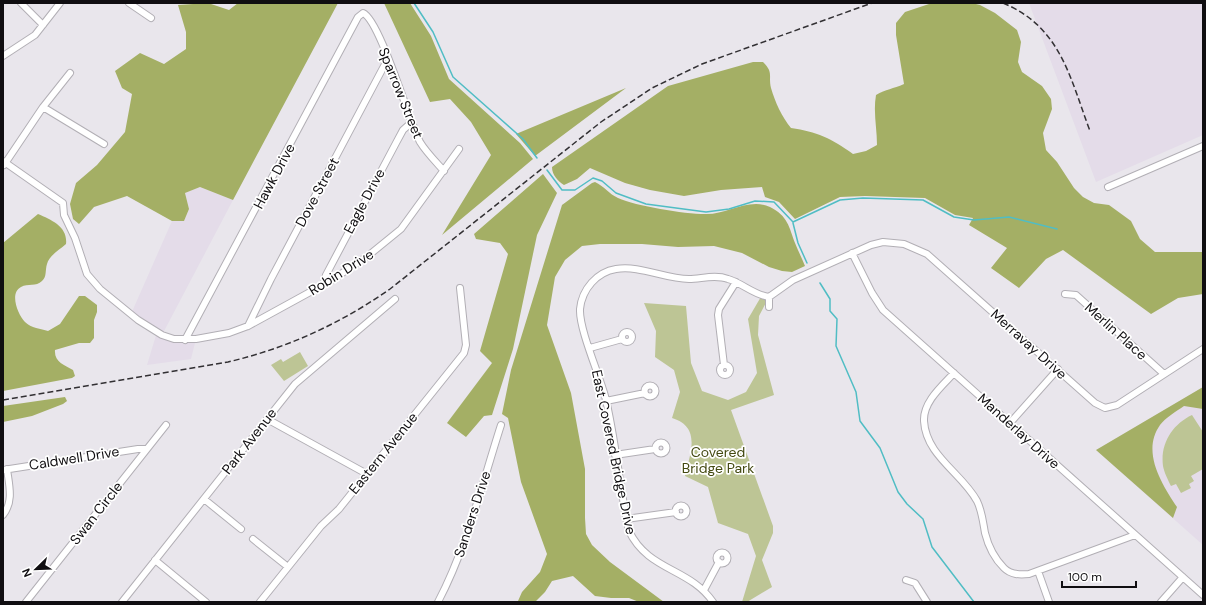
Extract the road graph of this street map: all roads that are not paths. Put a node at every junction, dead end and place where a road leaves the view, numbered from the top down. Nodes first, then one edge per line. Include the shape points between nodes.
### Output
1 (21, 3) edge
2 (60, 3) edge
3 (129, 3) edge
4 (363, 13) joint
5 (151, 18) dead end
6 (42, 25) junction
7 (3, 56) edge
8 (389, 61) junction
9 (70, 73) dead end
10 (43, 107) junction
11 (412, 122) junction
12 (104, 144) dead end
13 (1203, 146) edge
14 (459, 149) dead end
15 (4, 163) edge
16 (444, 170) junction
17 (1108, 187) dead end
18 (852, 253) junction
19 (736, 282) junction
20 (324, 284) junction
21 (460, 288) dead end
22 (1065, 294) dead end
23 (769, 297) junction
24 (395, 300) dead end
25 (769, 307) dead end
26 (248, 326) junction
27 (622, 338) dead end
28 (185, 340) junction
29 (590, 348) junction
30 (1203, 348) edge
31 (724, 365) dead end
32 (1058, 369) junction
33 (954, 373) junction
34 (1164, 374) junction
35 (645, 393) dead end
36 (606, 401) junction
37 (267, 419) junction
38 (1010, 423) junction
39 (166, 425) dead end
40 (501, 425) dead end
41 (146, 449) junction
42 (655, 449) dead end
43 (615, 456) junction
44 (5, 469) edge
45 (366, 474) junction
46 (204, 499) junction
47 (676, 512) dead end
48 (3, 515) edge
49 (626, 519) junction
50 (241, 528) dead end
51 (1134, 535) junction
52 (253, 539) dead end
53 (155, 560) junction
54 (719, 562) dead end
55 (288, 567) junction
56 (1038, 570) junction
57 (1183, 577) junction
58 (906, 580) dead end
59 (704, 590) junction
60 (1203, 595) edge
61 (26, 602) edge
62 (122, 602) edge
63 (206, 602) edge
64 (260, 602) edge
65 (438, 602) edge
66 (713, 602) edge
67 (927, 602) edge
68 (1049, 602) edge
69 (1161, 602) edge

1 - 6 street
2 - 6 street
3 - 5 street
4 - 8 street, Sparrow Street via 372,25
4 - 28 street, Hawk Drive via 358,17
6 - 7 street via 27,41
8 - 11 street, Sparrow Street
8 - 26 street, Dove Street via 384,66
9 - 10 street
10 - 12 street
10 - 15 street
11 - 16 street, Sparrow Street via 422,145
11 - 20 street, Eagle Drive via 403,130 396,142 329,268
13 - 17 street
14 - 16 street, Robin Drive
15 - 28 street via 63,203 64,215 87,274 100,289 138,320 162,335
16 - 20 street, Robin Drive via 394,236
18 - 23 street via 794,280
18 - 32 street, Merravay Drive via 883,242 904,244 919,249
18 - 33 street, Manderlay Drive via 872,294 883,310
19 - 23 street, East Covered Bridge Drive
19 - 29 street, East Covered Bridge Drive via 722,277 683,278 628,269 607,272 593,281 581,302 581,319
19 - 31 street via 718,315
20 - 26 street, Robin Drive
21 - 45 street, Eastern Avenue via 466,345 464,353
22 - 34 street, Merlin Place via 1076,295
23 - 25 street
24 - 37 street, Park Avenue via 295,384
26 - 28 street, Robin Drive via 229,333
27 - 29 street
29 - 36 street, East Covered Bridge Drive
30 - 34 street, Merravay Drive
32 - 34 street, Merravay Drive via 1095,403 1105,408 1117,405
32 - 38 street
33 - 38 street, Manderlay Drive
33 - 56 street via 928,403 924,417 927,434 946,465 969,488 977,501 988,540 1002,567 1018,575
35 - 36 street
36 - 43 street, East Covered Bridge Drive
37 - 45 street
37 - 46 street, Park Avenue
38 - 51 street, Manderlay Drive
39 - 41 street, Swan Circle
40 - 65 street, Sanders Drive via 460,553 451,578
41 - 44 street, Caldwell Drive via 138,448
41 - 61 street, Swan Circle
42 - 43 street
43 - 49 street, East Covered Bridge Drive
44 - 48 street via 11,497
45 - 55 street, Eastern Avenue
46 - 50 street
46 - 53 street, Park Avenue
47 - 49 street
49 - 59 street, East Covered Bridge Drive via 629,531 641,550
51 - 56 street
51 - 57 street, Manderlay Drive
52 - 55 street
53 - 62 street, Park Avenue
53 - 63 street
54 - 59 street
55 - 64 street, Eastern Avenue
56 - 68 street
57 - 60 street, Manderlay Drive
57 - 69 street
58 - 67 street via 915,583
59 - 66 street, East Covered Bridge Drive

